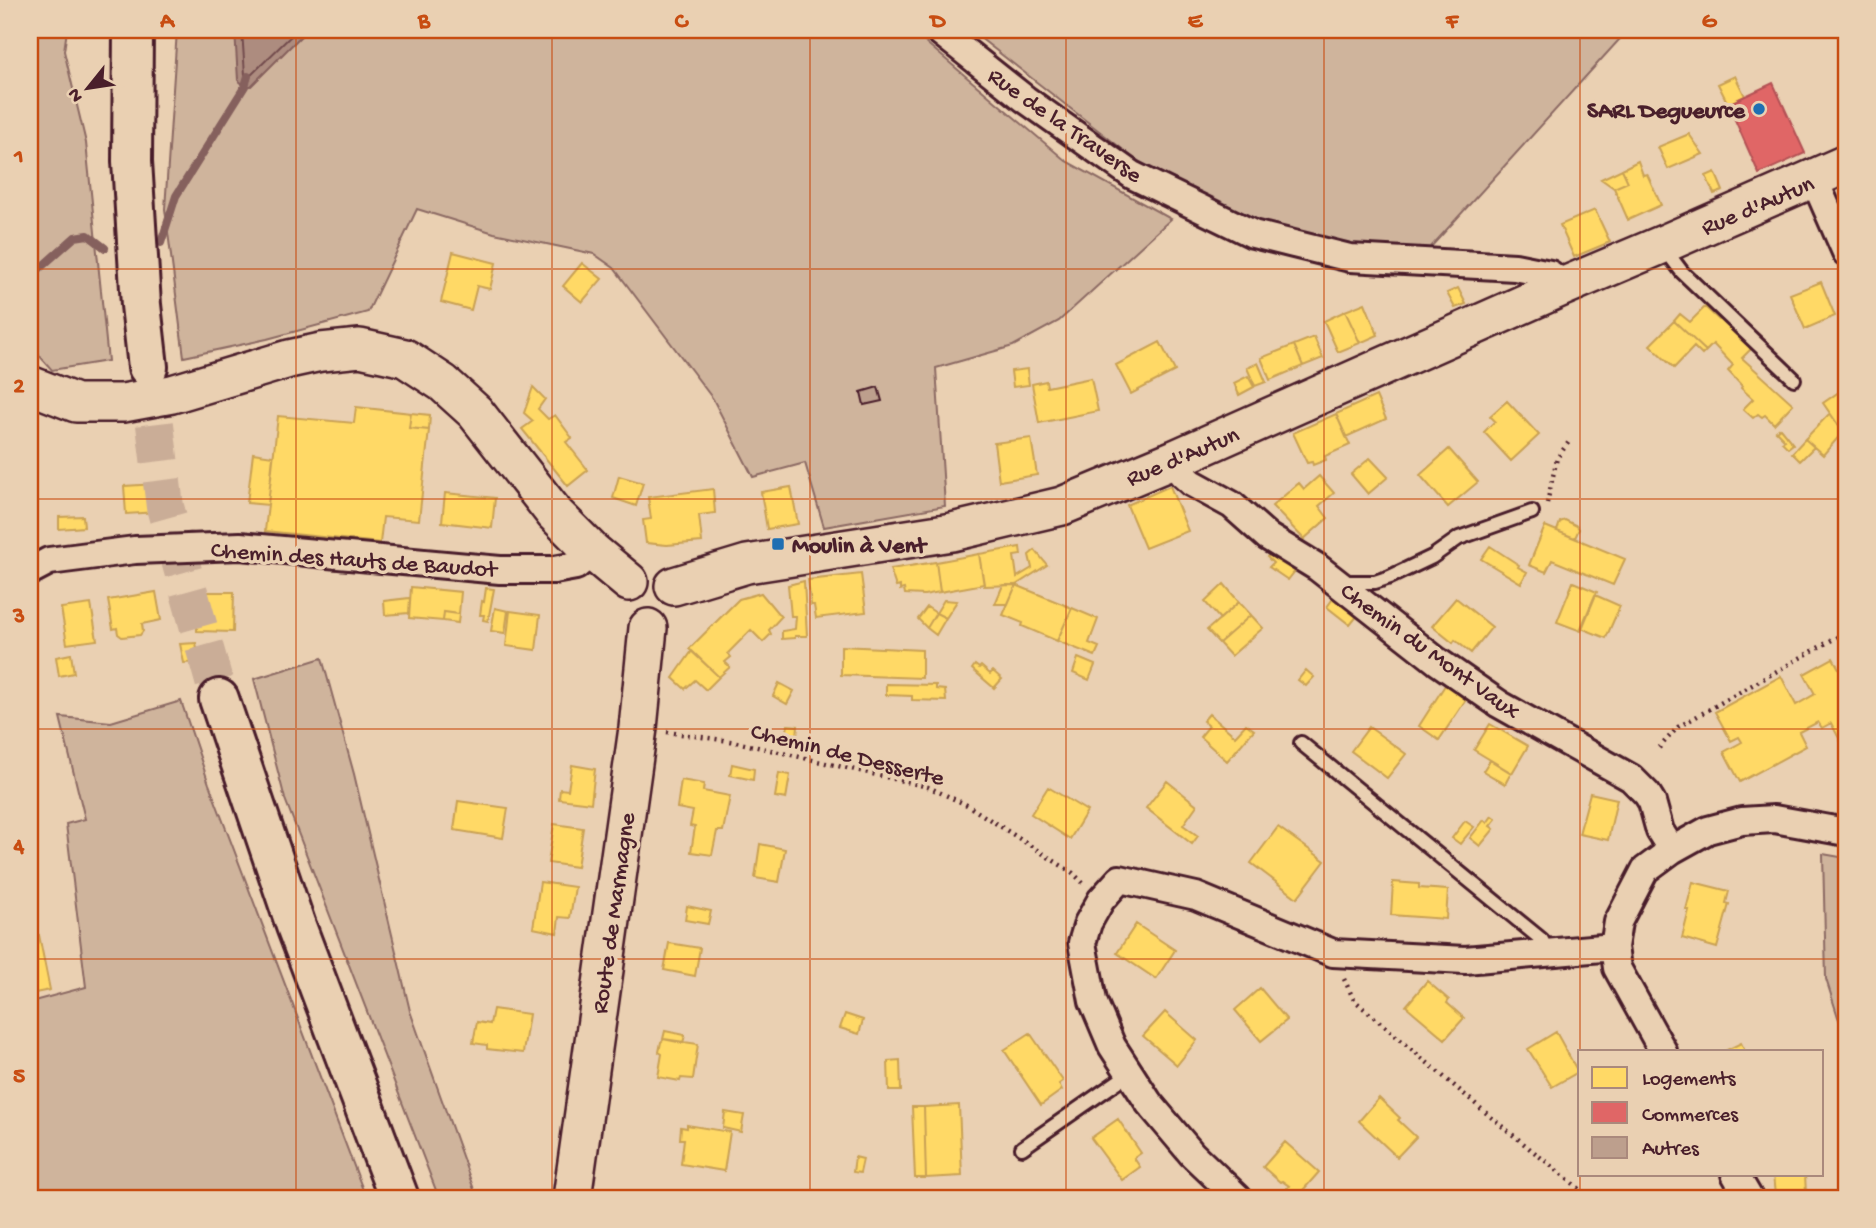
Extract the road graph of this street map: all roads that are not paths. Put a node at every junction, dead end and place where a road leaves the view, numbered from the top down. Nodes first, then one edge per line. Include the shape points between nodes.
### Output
1 (133, 30) edge
2 (938, 30) edge
3 (1830, 172) edge
4 (1666, 243) junction
5 (1846, 253) edge
6 (1562, 287) junction
7 (148, 367) tunnel mouth
8 (1794, 379) dead end
9 (30, 385) edge
10 (1175, 459) junction
11 (1532, 512) road end
12 (593, 552) junction
13 (30, 571) edge
14 (629, 582) junction
15 (1336, 582) junction
16 (674, 586) junction
17 (648, 628) junction
18 (219, 699) tunnel mouth
19 (1301, 743) dead end
20 (1846, 832) edge
21 (1672, 850) junction
22 (1614, 947) junction
23 (1548, 953) junction
24 (1662, 1050) edge
25 (1130, 1073) junction
26 (1022, 1148) dead end
27 (1736, 1176) edge
28 (399, 1198) edge
29 (575, 1198) edge
30 (1238, 1198) edge
31 (1749, 1198) edge

1 - 7 main road via 132,161
2 - 6 street, Rue de la Traverse via 1132,175 1254,234 1350,258 1515,267 1550,274
3 - 4 main road, Rue d'Autun
3 - 5 street
4 - 6 main road, Rue d'Autun
4 - 8 lane via 1682,272
6 - 10 main road, Rue d'Autun
9 - 12 main road via 76,402 123,403 172,394 321,352 360,348 405,358 475,412 555,514
10 - 15 street, Chemin du Mont Vaux via 1192,483 1232,505 1268,537
10 - 16 main road, Rue d'Autun via 1062,506 952,532 747,564
11 - 15 lane via 1459,538 1390,578
12 - 13 street, Chemin des Hauts de Baudot via 576,566 500,570 240,546 135,550 49,561
12 - 14 main road
14 - 16 main road via 652,573
14 - 17 main road via 622,597 626,615
15 - 21 street, Chemin du Mont Vaux via 1499,704 1631,778 1652,802 1660,831
16 - 17 main road via 677,603 671,618
17 - 29 main road, Route de Marmagne
18 - 28 main road via 296,926
19 - 23 lane via 1542,940
20 - 21 street via 1774,819 1742,821 1708,830
21 - 22 street via 1645,870 1618,922
22 - 23 street
22 - 24 street via 1617,968
23 - 25 street via 1465,960 1333,953 1196,896 1120,879 1101,900 1083,943 1093,1001 1112,1046
25 - 26 lane
25 - 30 street via 1192,1154
27 - 31 street

